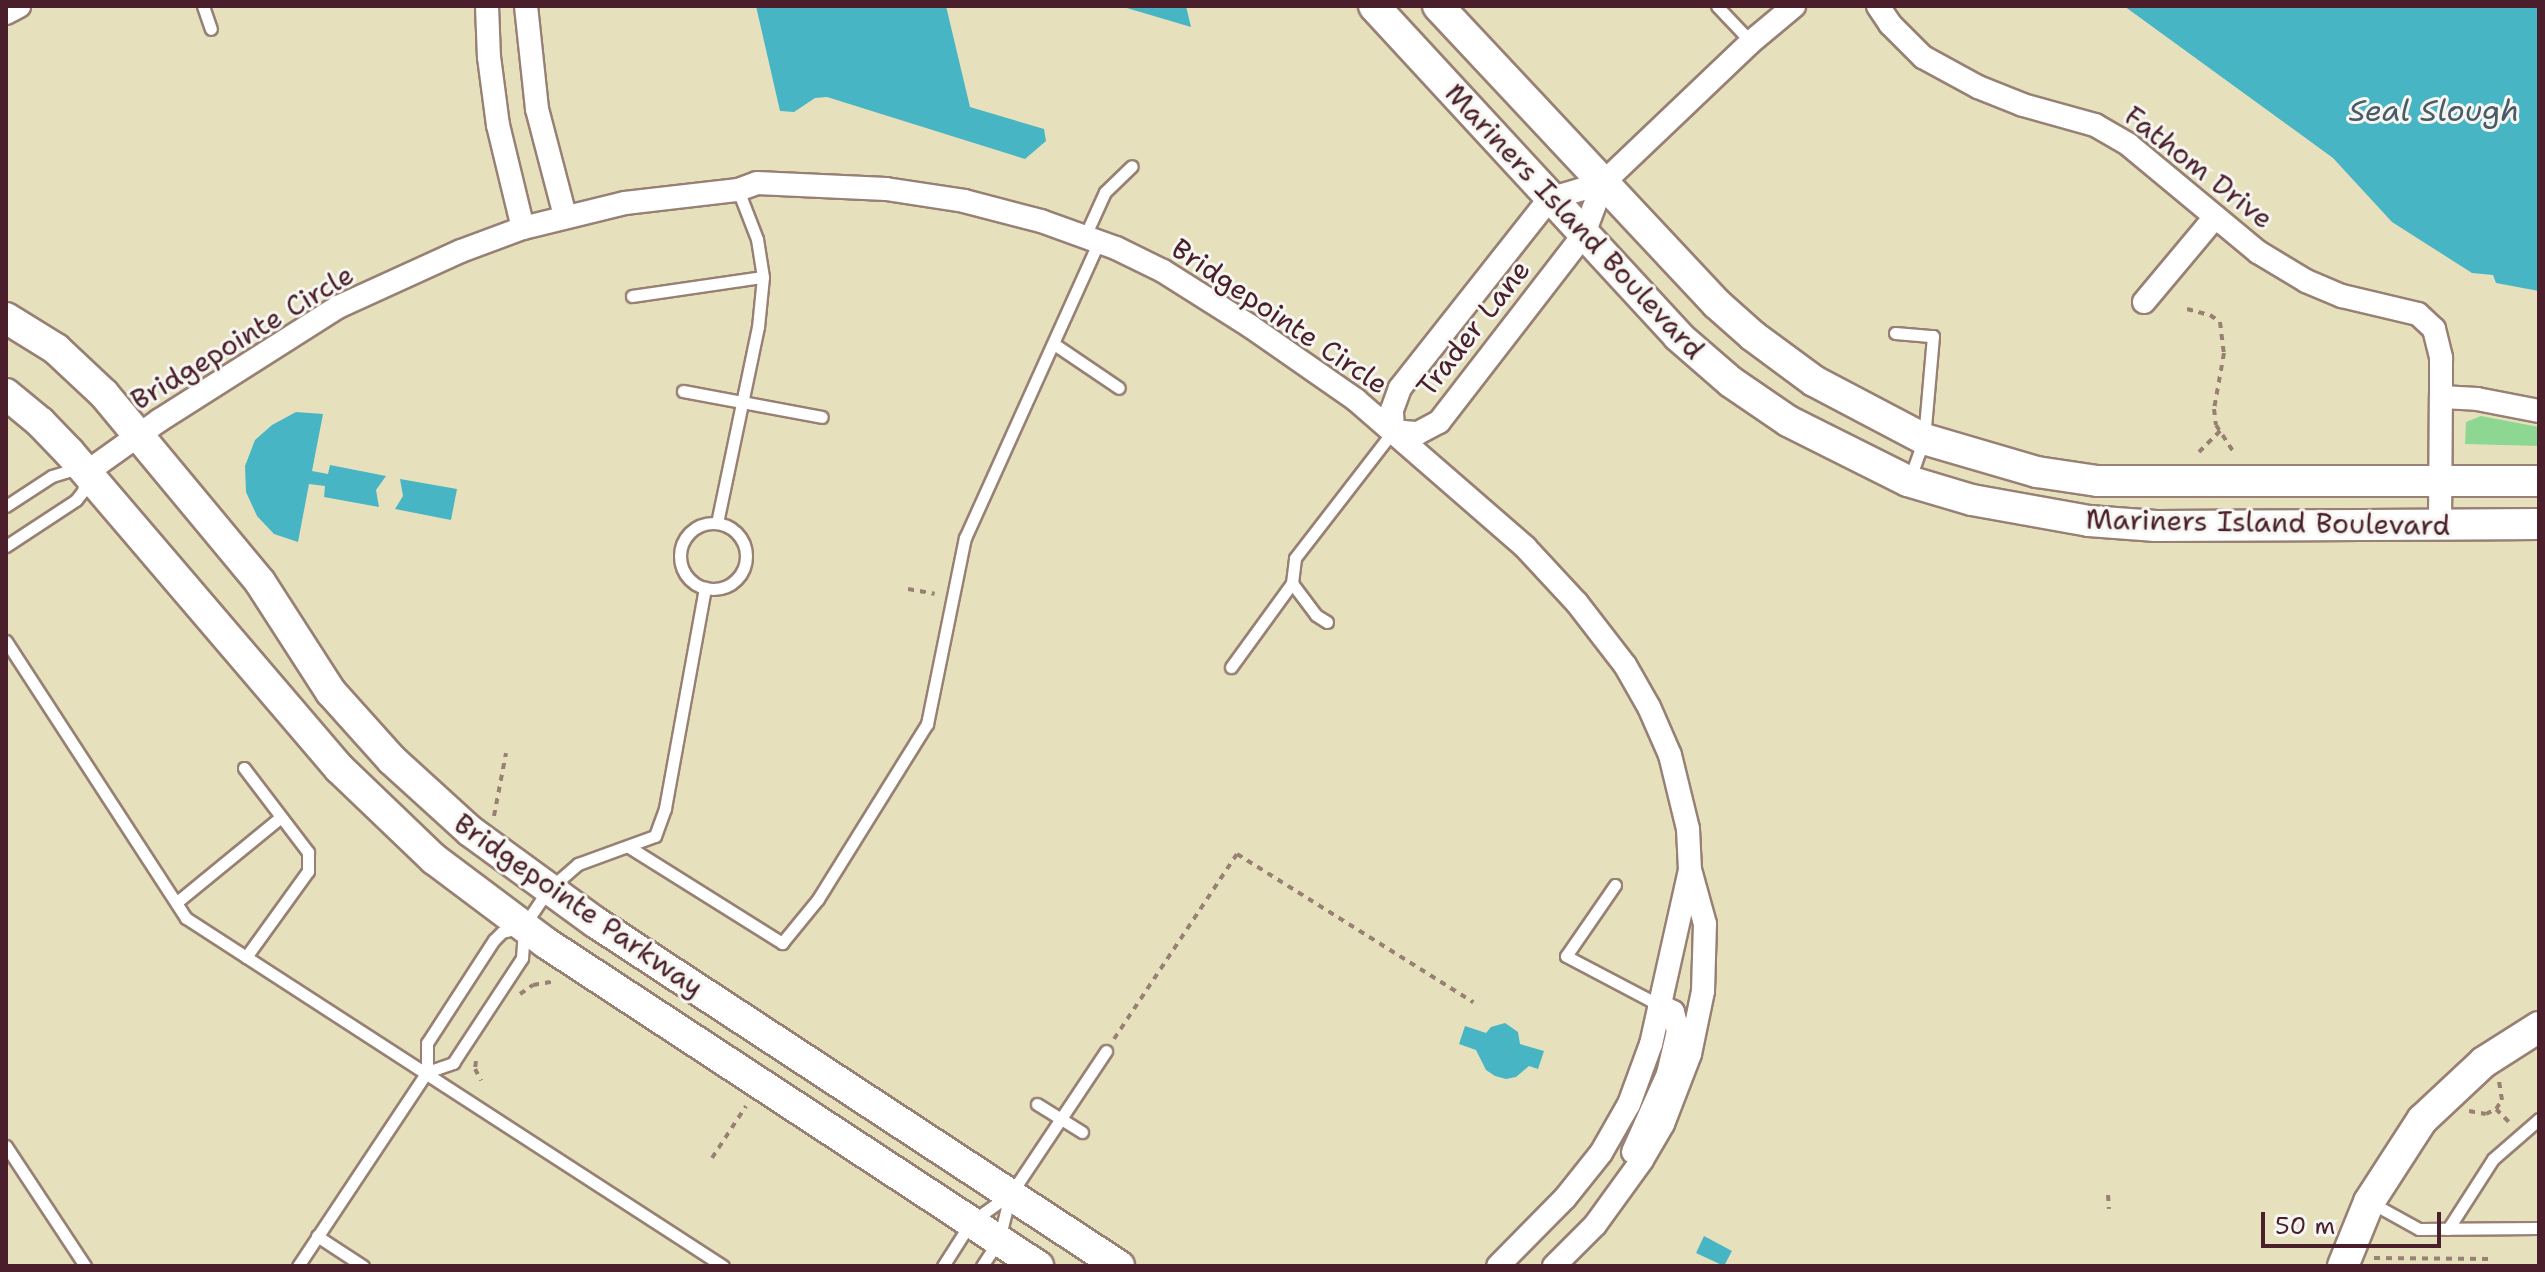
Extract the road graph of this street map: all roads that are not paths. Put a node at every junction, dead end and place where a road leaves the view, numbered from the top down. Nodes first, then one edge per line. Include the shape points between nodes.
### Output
1 (19, 6) edge
2 (203, 6) edge
3 (487, 6) edge
4 (526, 6) edge
5 (1438, 6) edge
6 (1717, 6) edge
7 (1794, 6) edge
8 (1878, 6) edge
9 (1376, 8) edge
10 (6, 13) edge
11 (211, 29) dead end
12 (1751, 42) junction
13 (1132, 166) dead end
14 (1603, 183) junction
15 (738, 190) junction
16 (1549, 199) junction
17 (565, 216) junction
18 (2215, 217) junction
19 (523, 228) junction
20 (1583, 236) junction
21 (1092, 239) junction
22 (763, 277) junction
23 (632, 296) dead end
24 (2144, 302) dead end
25 (6, 318) edge
26 (1895, 333) dead end
27 (1054, 344) junction
28 (1119, 388) dead end
29 (683, 391) dead end
30 (6, 394) edge
31 (2441, 397) junction
32 (742, 403) junction
33 (2539, 411) edge
34 (822, 417) dead end
35 (1393, 431) junction
36 (139, 435) junction
37 (1924, 439) junction
38 (87, 472) junction
39 (1908, 481) junction
40 (2440, 481) junction
41 (2539, 481) edge
42 (6, 506) edge
43 (717, 523) junction
44 (2539, 524) edge
45 (2440, 525) junction
46 (6, 546) edge
47 (1292, 583) junction
48 (705, 588) junction
49 (1327, 622) dead end
50 (6, 641) edge
51 (1231, 667) dead end
52 (244, 768) dead end
53 (281, 817) junction
54 (629, 847) junction
55 (1690, 870) junction
56 (1615, 885) dead end
57 (548, 890) junction
58 (177, 902) junction
59 (523, 927) junction
60 (246, 957) junction
61 (1659, 1005) junction
62 (2539, 1027) edge
63 (1106, 1051) road end
64 (427, 1072) junction
65 (1037, 1104) dead end
66 (1060, 1119) junction
67 (2539, 1119) edge
68 (1082, 1132) dead end
69 (6, 1146) edge
70 (1618, 1194) junction
71 (1010, 1195) junction
72 (2369, 1202) junction
73 (971, 1222) junction
74 (2539, 1228) edge
75 (2448, 1229) junction
76 (317, 1236) junction
77 (999, 1240) junction
78 (2358, 1262) edge
79 (85, 1266) edge
80 (298, 1266) edge
81 (363, 1266) edge
82 (723, 1266) edge
83 (943, 1266) edge
84 (982, 1266) edge
85 (1038, 1266) edge
86 (1119, 1266) edge
87 (1498, 1266) edge
88 (1554, 1266) edge

1 - 10 street
2 - 11 lane
3 - 19 street via 498,125
4 - 17 street via 537,109
5 - 14 main road, Mariners Island Boulevard
6 - 12 lane
7 - 12 street, Trader Lane
8 - 18 street, Fathom Drive via 1923,57 1989,92 2095,125 2129,145
9 - 16 main road, Mariners Island Boulevard
12 - 14 street, Trader Lane
13 - 21 lane via 1105,192
14 - 16 street, Trader Lane
14 - 20 street, Trader Lane
14 - 37 main road, Mariners Island Boulevard via 1762,344 1814,381
15 - 17 street, Bridgepointe Circle via 690,193
15 - 21 street, Bridgepointe Circle via 782,182 900,190 989,207
15 - 22 lane via 757,239
16 - 20 main road, Mariners Island Boulevard
16 - 35 street, Trader Lane via 1400,388 1392,410
17 - 19 street, Bridgepointe Circle
18 - 24 street
18 - 31 street, Fathom Drive via 2306,281 2342,296 2418,314 2434,329
19 - 36 street, Bridgepointe Circle via 338,307
20 - 35 street, Trader Lane via 1439,422 1418,433
20 - 39 main road, Mariners Island Boulevard via 1678,336 1731,382 1808,432
21 - 27 lane
21 - 35 street, Bridgepointe Circle via 1208,298 1316,370
22 - 23 lane
22 - 32 lane
25 - 36 main road, Bridgepointe Parkway via 66,357
26 - 37 lane via 1933,336
27 - 28 lane
27 - 54 lane via 965,538 927,724 818,899 782,943
29 - 32 lane
30 - 38 main road, Bridgepointe Parkway
31 - 33 street
31 - 40 street, Fathom Drive
32 - 34 lane
32 - 43 lane
35 - 47 lane via 1295,558
35 - 55 street, Bridgepointe Circle via 1525,547 1625,665 1670,755 1688,829
36 - 38 street, Bridgepointe Circle
36 - 57 main road, Bridgepointe Parkway via 260,582 307,659 356,721 450,814
37 - 39 lane
37 - 40 main road, Mariners Island Boulevard via 1980,458 2097,481
38 - 42 lane via 62,471
38 - 46 lane via 76,500
38 - 59 main road, Bridgepointe Parkway via 357,787 434,859
39 - 45 main road, Mariners Island Boulevard via 1986,503 2089,521 2156,526
40 - 41 main road, Mariners Island Boulevard
40 - 45 street, Fathom Drive
43 - 48 lane via 696,527 682,544 682,567
43 - 48 lane via 737,532 746,562 727,586
44 - 45 main road, Mariners Island Boulevard
47 - 49 lane
47 - 51 lane
48 - 54 lane via 665,808 655,836
50 - 58 lane
52 - 53 lane
53 - 58 lane
53 - 60 lane via 308,852 308,871
54 - 57 lane via 578,864
55 - 61 street, Bridgepointe Circle
55 - 70 street, Bridgepointe Circle via 1705,924 1703,991 1690,1054 1663,1124
56 - 61 lane via 1566,956
57 - 59 lane
57 - 71 main road, Bridgepointe Parkway
58 - 60 lane via 186,918
59 - 64 lane via 502,932 494,940 427,1043
59 - 64 lane via 522,958 462,1050 453,1063
59 - 73 main road, Bridgepointe Parkway
60 - 64 lane
61 - 70 street via 1673,1012 1678,1031 1668,1074
61 - 87 street, Bridgepointe Circle via 1629,1104 1601,1153
62 - 72 main road via 2484,1062 2422,1120
63 - 66 lane
64 - 76 lane
64 - 82 lane
65 - 66 lane
66 - 68 lane
66 - 71 lane
67 - 75 lane via 2493,1159
69 - 79 lane
70 - 88 street, Bridgepointe Circle
71 - 73 lane
71 - 77 lane
71 - 86 main road, Bridgepointe Parkway
72 - 75 lane via 2419,1229
72 - 78 main road
73 - 77 main road, Bridgepointe Parkway
73 - 83 lane
74 - 75 lane
76 - 80 lane
76 - 81 lane
77 - 84 lane
77 - 85 main road, Bridgepointe Parkway

